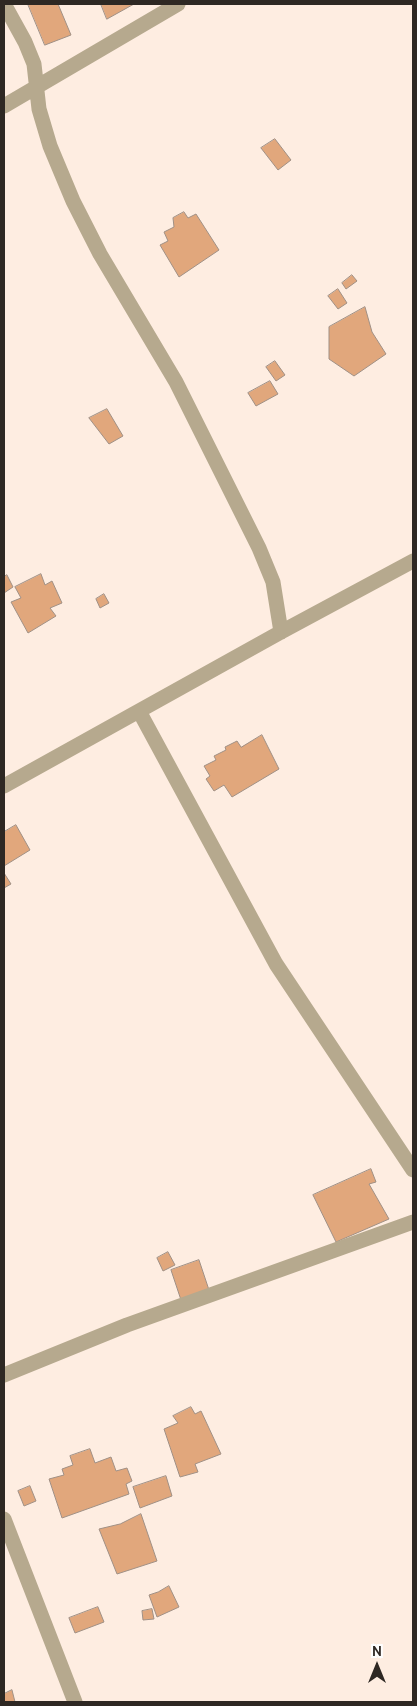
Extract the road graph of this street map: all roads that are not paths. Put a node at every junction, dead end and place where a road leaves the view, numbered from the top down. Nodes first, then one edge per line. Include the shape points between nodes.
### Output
1 (4, 4) edge
2 (178, 4) edge
3 (37, 88) junction
4 (4, 106) edge
5 (413, 561) edge
6 (281, 632) junction
7 (139, 710) junction
8 (4, 786) edge
9 (413, 1170) edge
10 (413, 1222) edge
11 (4, 1375) edge
12 (4, 1519) edge
13 (75, 1702) edge

1 - 3 street via 34,64
2 - 3 street
3 - 4 street
3 - 6 street via 39,109 50,146 73,201 100,254 176,382 260,548 273,582
5 - 6 street
6 - 7 street
7 - 8 street
7 - 9 street via 276,964
10 - 11 street via 127,1325
12 - 13 street

